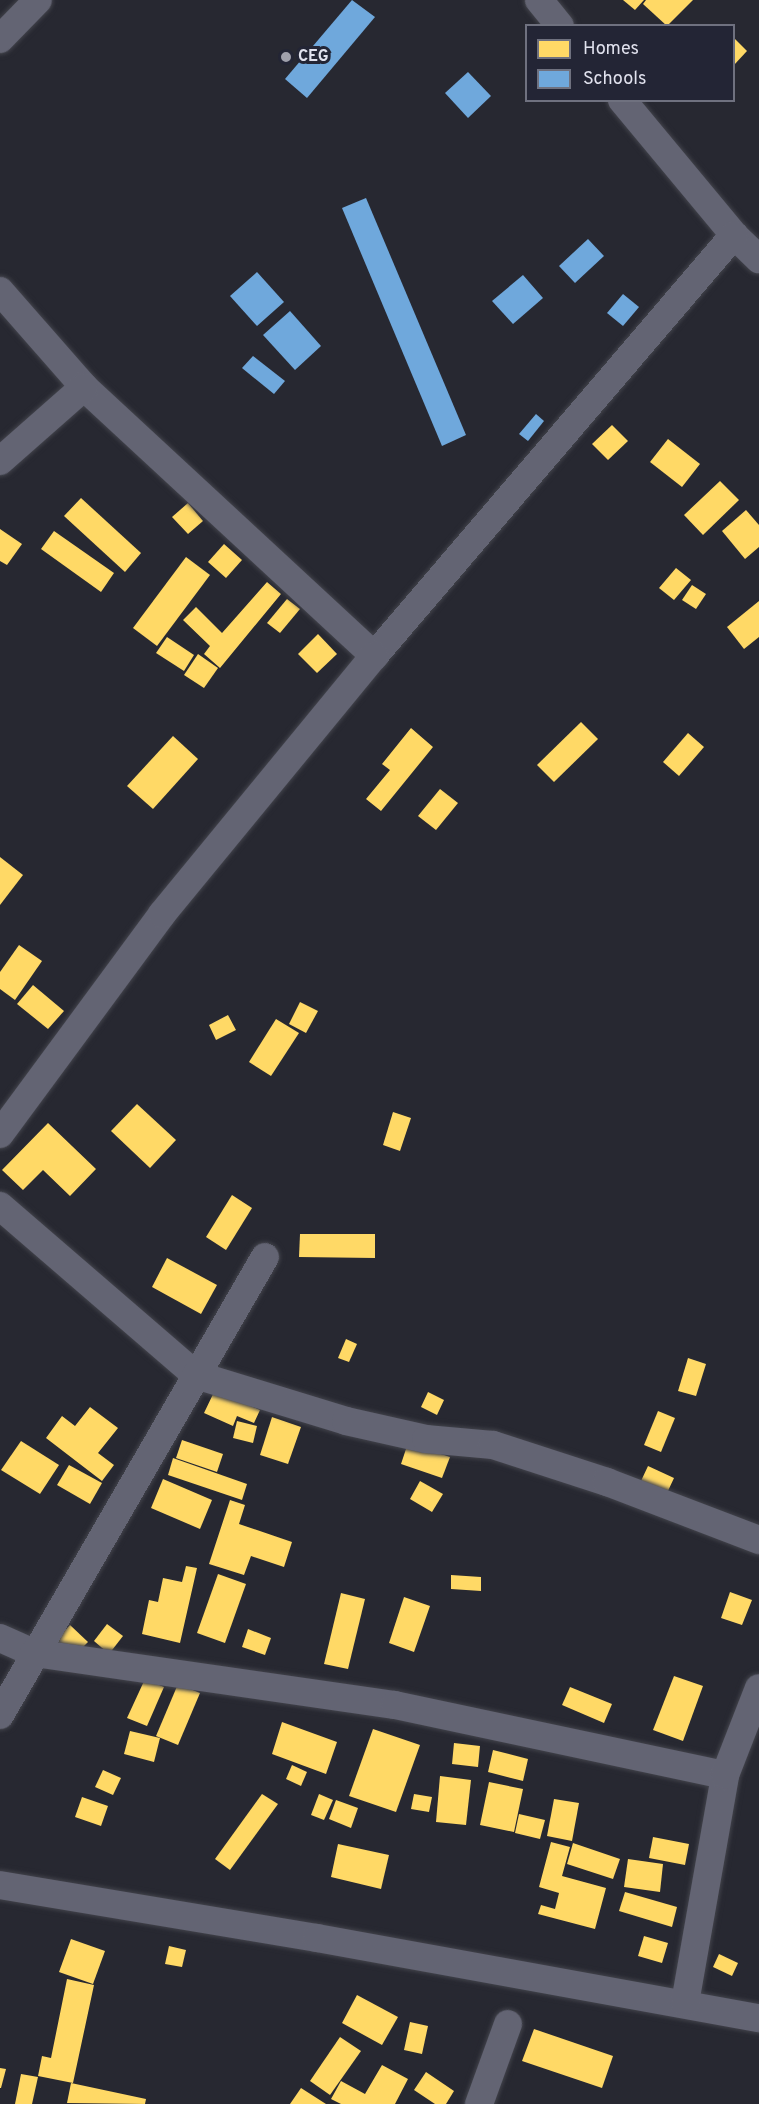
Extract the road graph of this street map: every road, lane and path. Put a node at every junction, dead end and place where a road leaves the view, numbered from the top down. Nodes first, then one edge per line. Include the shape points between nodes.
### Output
1 (38, 0) edge
2 (539, 0) edge
3 (558, 24) edge
4 (0, 39) edge
5 (624, 102) edge
6 (734, 235) junction
7 (759, 259) edge
8 (0, 291) edge
9 (84, 387) junction
10 (0, 461) edge
11 (374, 656) junction
12 (0, 1134) edge
13 (0, 1206) edge
14 (265, 1257) dead end
15 (196, 1375) junction
16 (759, 1540) edge
17 (0, 1638) edge
18 (34, 1653) junction
19 (757, 1700) edge
20 (0, 1715) edge
21 (725, 1775) junction
22 (0, 1885) edge
23 (685, 2003) junction
24 (759, 2018) edge
25 (508, 2024) dead end
26 (479, 2104) edge

1 - 4 street
2 - 3 street
5 - 6 street
6 - 7 street
6 - 11 street
8 - 9 street
9 - 10 street
9 - 11 street
11 - 12 street via 162,914
13 - 15 street
14 - 15 street
15 - 16 street via 346,1421 426,1439 493,1445 524,1454
15 - 18 street
17 - 18 street
18 - 20 street
18 - 21 street via 395,1705
19 - 21 street
21 - 23 street
22 - 23 street
23 - 24 street
25 - 26 street

